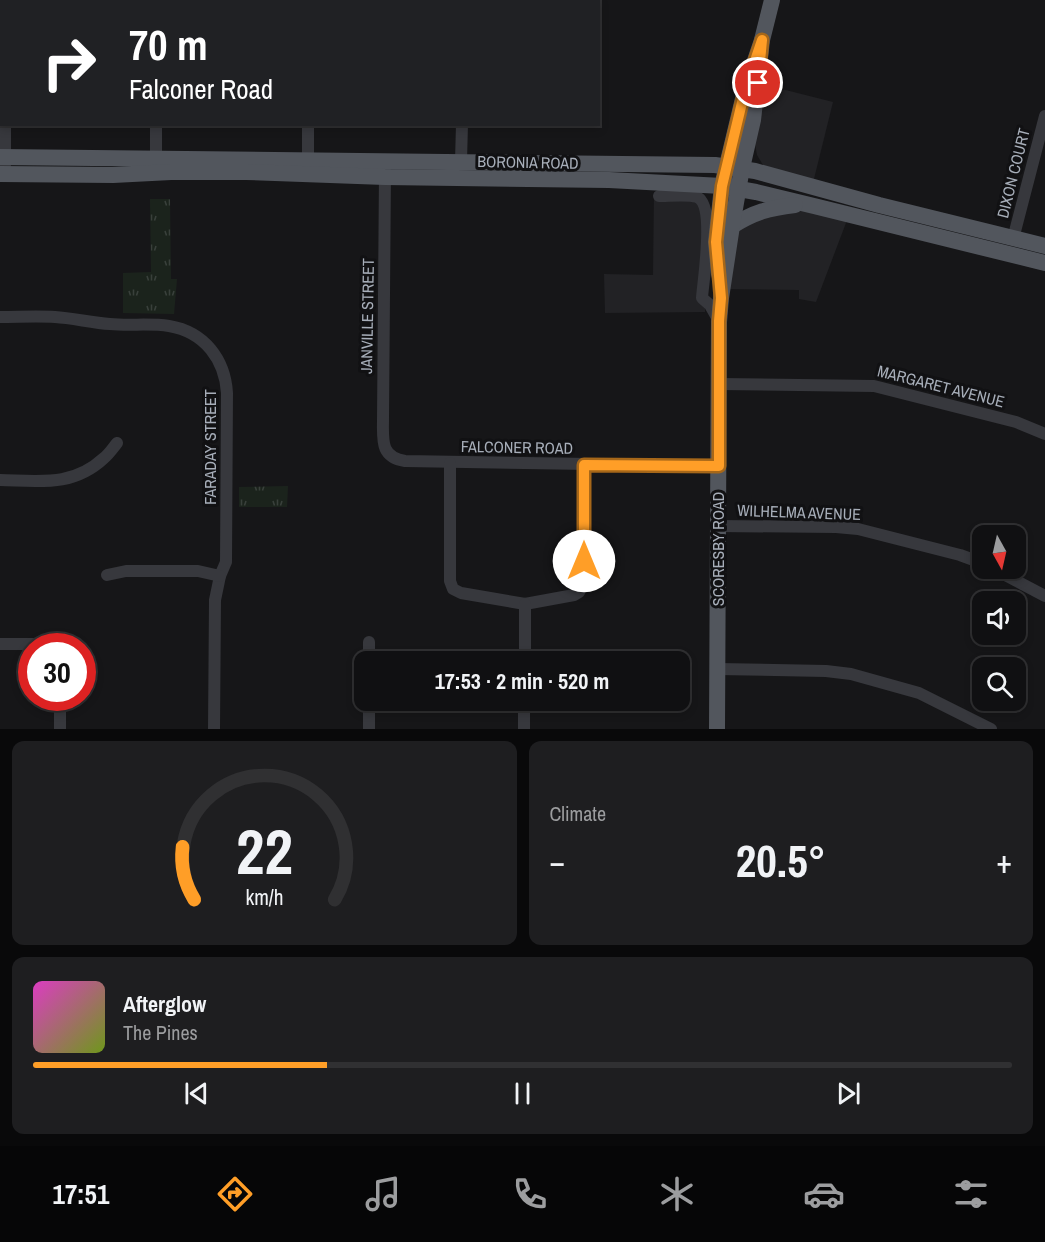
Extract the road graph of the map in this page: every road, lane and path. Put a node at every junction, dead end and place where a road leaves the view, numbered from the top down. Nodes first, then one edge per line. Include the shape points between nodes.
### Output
1 (772, 0) edge
2 (762, 40) junction
3 (1045, 116) edge
4 (753, 120) junction
5 (5, 126) edge
6 (156, 126) edge
7 (308, 126) edge
8 (462, 126) edge
9 (735, 128) junction
10 (2, 157) edge
11 (156, 159) junction
12 (308, 160) junction
13 (461, 161) junction
14 (686, 164) junction
15 (734, 167) junction
16 (385, 169) junction
17 (3, 174) edge
18 (770, 175) junction
19 (722, 186) junction
20 (739, 189) junction
21 (659, 196) dead end
22 (805, 204) junction
23 (732, 226) junction
24 (1013, 239) junction
25 (1045, 246) edge
26 (1045, 263) edge
27 (721, 298) junction
28 (0, 316) edge
29 (719, 321) junction
30 (719, 384) junction
31 (1045, 434) edge
32 (117, 443) dead end
33 (388, 454) joint
34 (450, 463) junction
35 (584, 465) junction
36 (719, 466) junction
37 (0, 480) edge
38 (718, 526) junction
39 (972, 559) edge
40 (108, 574) dead end
41 (220, 576) junction
42 (1013, 579) edge
43 (1045, 596) edge
44 (525, 604) junction
45 (369, 642) dead end
46 (0, 644) edge
47 (18, 644) edge
48 (369, 651) edge
49 (525, 651) edge
50 (717, 669) junction
51 (60, 711) edge
52 (369, 711) edge
53 (524, 711) edge
54 (60, 729) edge
55 (214, 729) edge
56 (369, 729) edge
57 (524, 729) edge
58 (717, 729) edge
59 (991, 729) edge

1 - 2 main road, SCORESBY ROAD
2 - 4 main road, SCORESBY ROAD
2 - 9 main road, SCORESBY ROAD
3 - 24 street, DIXON COURT
4 - 15 main road, SCORESBY ROAD
4 - 18 main road via 756,152
5 - 10 street
6 - 11 street
7 - 12 street
8 - 13 street
9 - 14 main road via 714,153
9 - 15 main road, SCORESBY ROAD
10 - 11 main road, BORONIA ROAD
10 - 17 street
11 - 12 main road, BORONIA ROAD
12 - 16 main road, BORONIA ROAD
13 - 14 main road, BORONIA ROAD
13 - 16 main road, BORONIA ROAD
14 - 15 main road, BORONIA ROAD
15 - 18 main road, BORONIA ROAD
15 - 19 main road, SCORESBY ROAD
15 - 20 main road, SCORESBY ROAD
16 - 17 main road, BORONIA ROAD
16 - 19 main road, BORONIA ROAD
16 - 33 street, JANVILLE STREET via 382,419
18 - 24 main road, BORONIA ROAD
19 - 20 main road, BORONIA ROAD
19 - 27 main road, SCORESBY ROAD via 716,242
20 - 22 main road, BORONIA ROAD
20 - 23 main road, SCORESBY ROAD
21 - 29 street via 696,196 703,202 707,226 702,298
22 - 23 main road via 763,210
22 - 26 main road, BORONIA ROAD
23 - 27 main road, SCORESBY ROAD
24 - 25 main road, BORONIA ROAD
27 - 29 main road, SCORESBY ROAD
28 - 41 street, FARADAY STREET via 169,326 207,344 224,372 227,393 226,562
29 - 30 main road, SCORESBY ROAD
30 - 31 street, MARGARET AVENUE via 874,386 1016,422
30 - 36 main road, SCORESBY ROAD
32 - 37 street via 105,458 65,480
33 - 34 street, FALCONER ROAD via 395,460
34 - 35 street, FALCONER ROAD
34 - 44 street via 453,589
35 - 36 street, FALCONER ROAD
35 - 44 street via 584,583 574,595
36 - 38 main road, SCORESBY ROAD
38 - 39 street, WILHELMA AVENUE via 858,529
38 - 50 main road, SCORESBY ROAD
40 - 41 street via 198,571
41 - 55 street, FARADAY STREET via 215,600
42 - 43 street
44 - 49 street
45 - 48 street
46 - 47 street
50 - 58 main road, SCORESBY ROAD
50 - 59 street via 826,670 851,674 918,693
51 - 54 street
52 - 56 street
53 - 57 street

